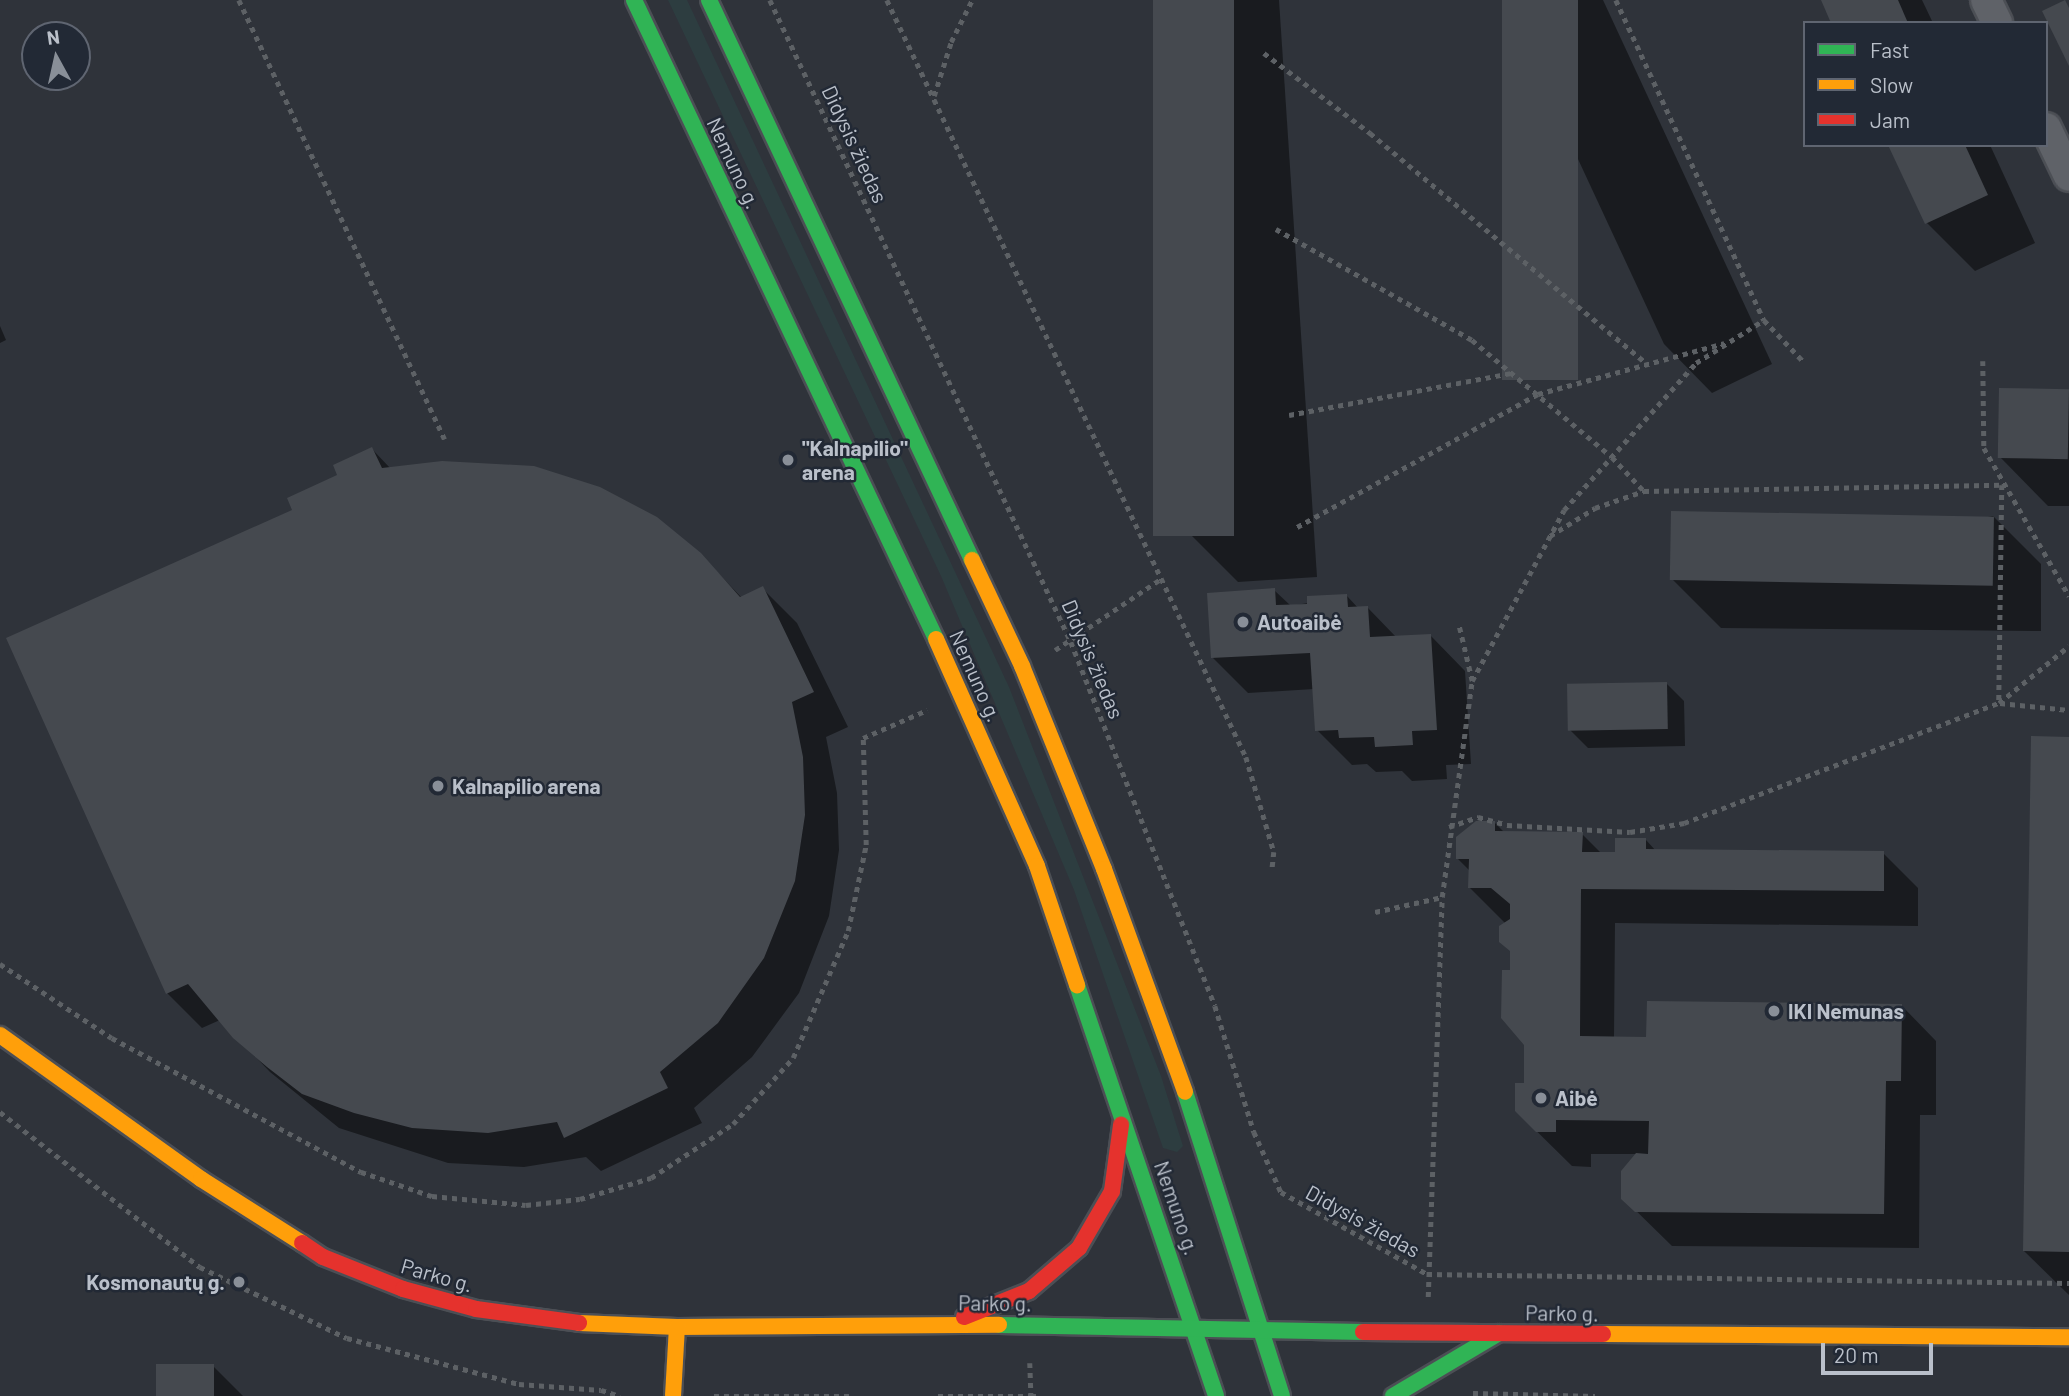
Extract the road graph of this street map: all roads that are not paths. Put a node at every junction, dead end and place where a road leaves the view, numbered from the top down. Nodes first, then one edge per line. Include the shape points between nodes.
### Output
1 (634, 0) edge
2 (709, 0) edge
3 (1986, 0) edge
4 (1996, 21) edge
5 (2048, 132) edge
6 (2069, 176) edge
7 (0, 1035) edge
8 (1122, 1109) junction
9 (947, 1324) junction
10 (677, 1327) junction
11 (1196, 1329) junction
12 (1261, 1329) junction
13 (1499, 1333) junction
14 (2069, 1337) edge
15 (673, 1396) edge
16 (1216, 1396) edge
17 (1282, 1396) edge
18 (1394, 1396) edge

1 - 8 main road, Nemuno g. via 962,695 1037,866
2 - 12 main road, Nemuno g. via 1022,666 1123,920 1200,1134
3 - 4 street
5 - 6 street
7 - 10 main road, Parko g. via 201,1179 323,1257 403,1289 476,1309 567,1322
8 - 9 main road via 1112,1191 1079,1248 1029,1291
8 - 11 main road, Nemuno g.
9 - 10 main road, Parko g.
9 - 11 main road, Parko g.
10 - 15 main road
11 - 12 main road, Parko g.
11 - 16 main road, Nemuno g.
12 - 13 main road, Parko g.
12 - 17 main road, Nemuno g.
13 - 14 main road, Parko g.
13 - 18 main road

